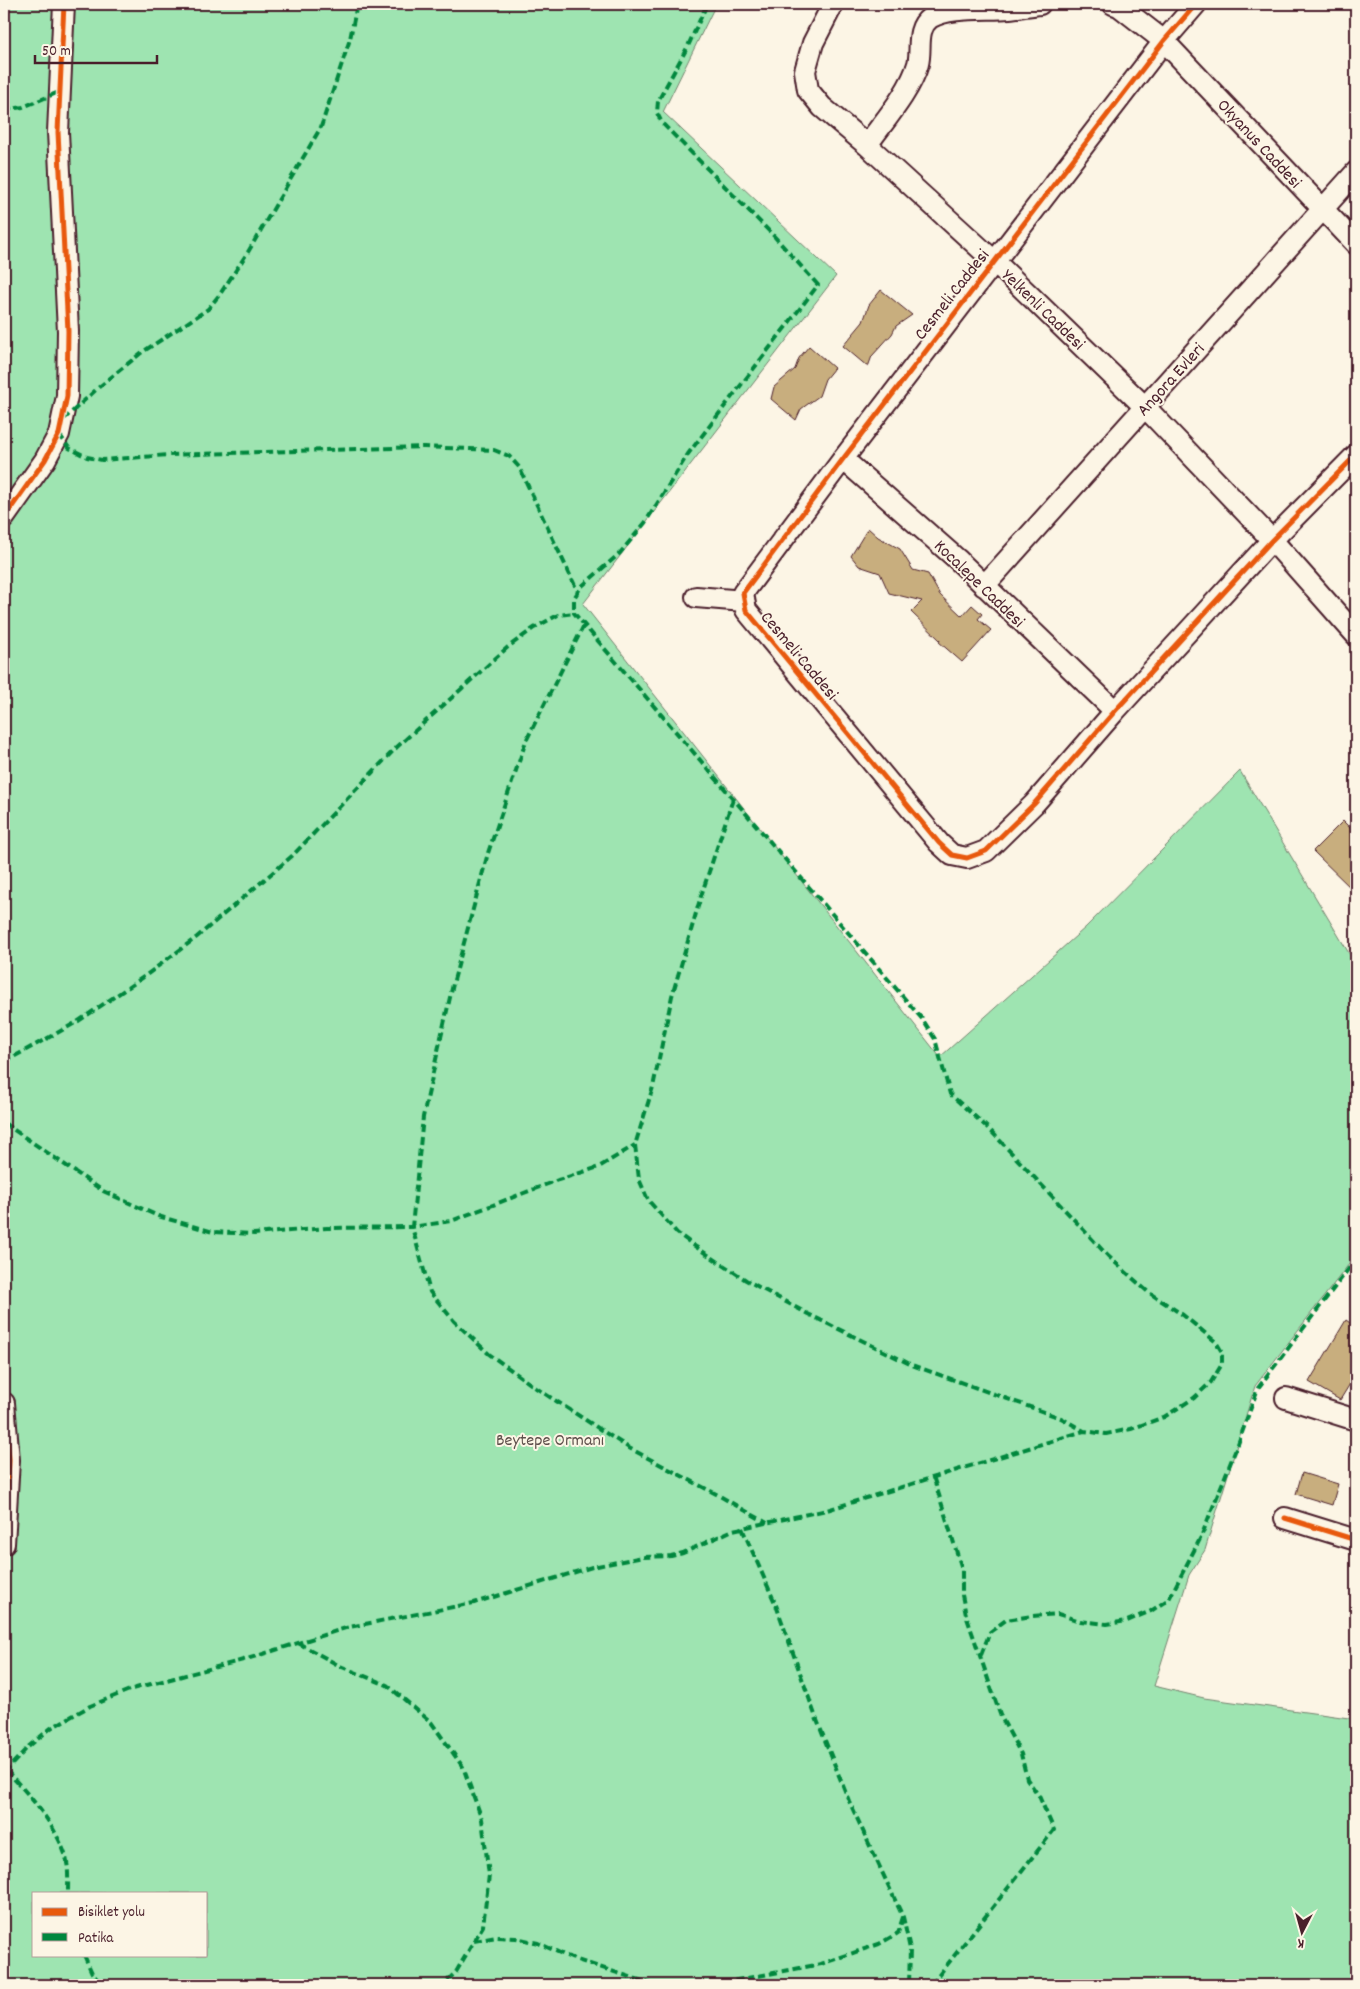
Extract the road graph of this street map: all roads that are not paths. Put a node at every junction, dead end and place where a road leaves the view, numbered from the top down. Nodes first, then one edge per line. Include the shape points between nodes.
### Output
1 (64, 4) edge
2 (833, 4) edge
3 (1040, 4) edge
4 (1113, 4) edge
5 (1196, 4) edge
6 (1164, 41) junction
7 (868, 145) junction
8 (1356, 172) edge
9 (1322, 209) junction
10 (1356, 244) edge
11 (994, 261) junction
12 (1145, 408) junction
13 (1356, 455) edge
14 (843, 459) junction
15 (4, 518) edge
16 (1272, 540) junction
17 (984, 586) junction
18 (696, 597) dead end
19 (744, 601) junction
20 (1356, 635) edge
21 (1115, 711) junction
22 (1286, 1398) dead end
23 (4, 1403) edge
24 (1356, 1420) edge
25 (1285, 1518) dead end
26 (1356, 1540) edge
27 (4, 1544) edge

1 - 15 street via 58,132 68,330 67,396 59,434 45,460
2 - 7 street, Yelkenli Caddesi via 813,43 805,71 808,90 822,107
3 - 7 street via 959,10 932,17 923,25 912,80
4 - 6 street, Okyanus Caddesi
5 - 6 street, Cesmeli Caddesi
6 - 9 street, Okyanus Caddesi
6 - 11 street, Cesmeli Caddesi
7 - 11 street, Yelkenli Caddesi
8 - 9 street, Angora Evleri
9 - 10 street, Okyanus Caddesi
9 - 12 street, Angora Evleri
11 - 12 street, Yelkenli Caddesi
11 - 14 street, Cesmeli Caddesi
12 - 16 street, Yelkenli Caddesi
12 - 17 street, Angora Evleri
13 - 16 street, Cesmeli Caddesi
14 - 17 street, Kocalepe Caddesi
14 - 19 street, Cesmeli Caddesi via 743,593
16 - 20 street, Yelkenli Caddesi
16 - 21 street, Cesmeli Caddesi
17 - 21 street, Kocalepe Caddesi
18 - 19 street
19 - 21 street, Cesmeli Caddesi via 751,617 952,855 967,858 986,850 1034,804
22 - 24 street
23 - 27 street via 9,1460
25 - 26 street

